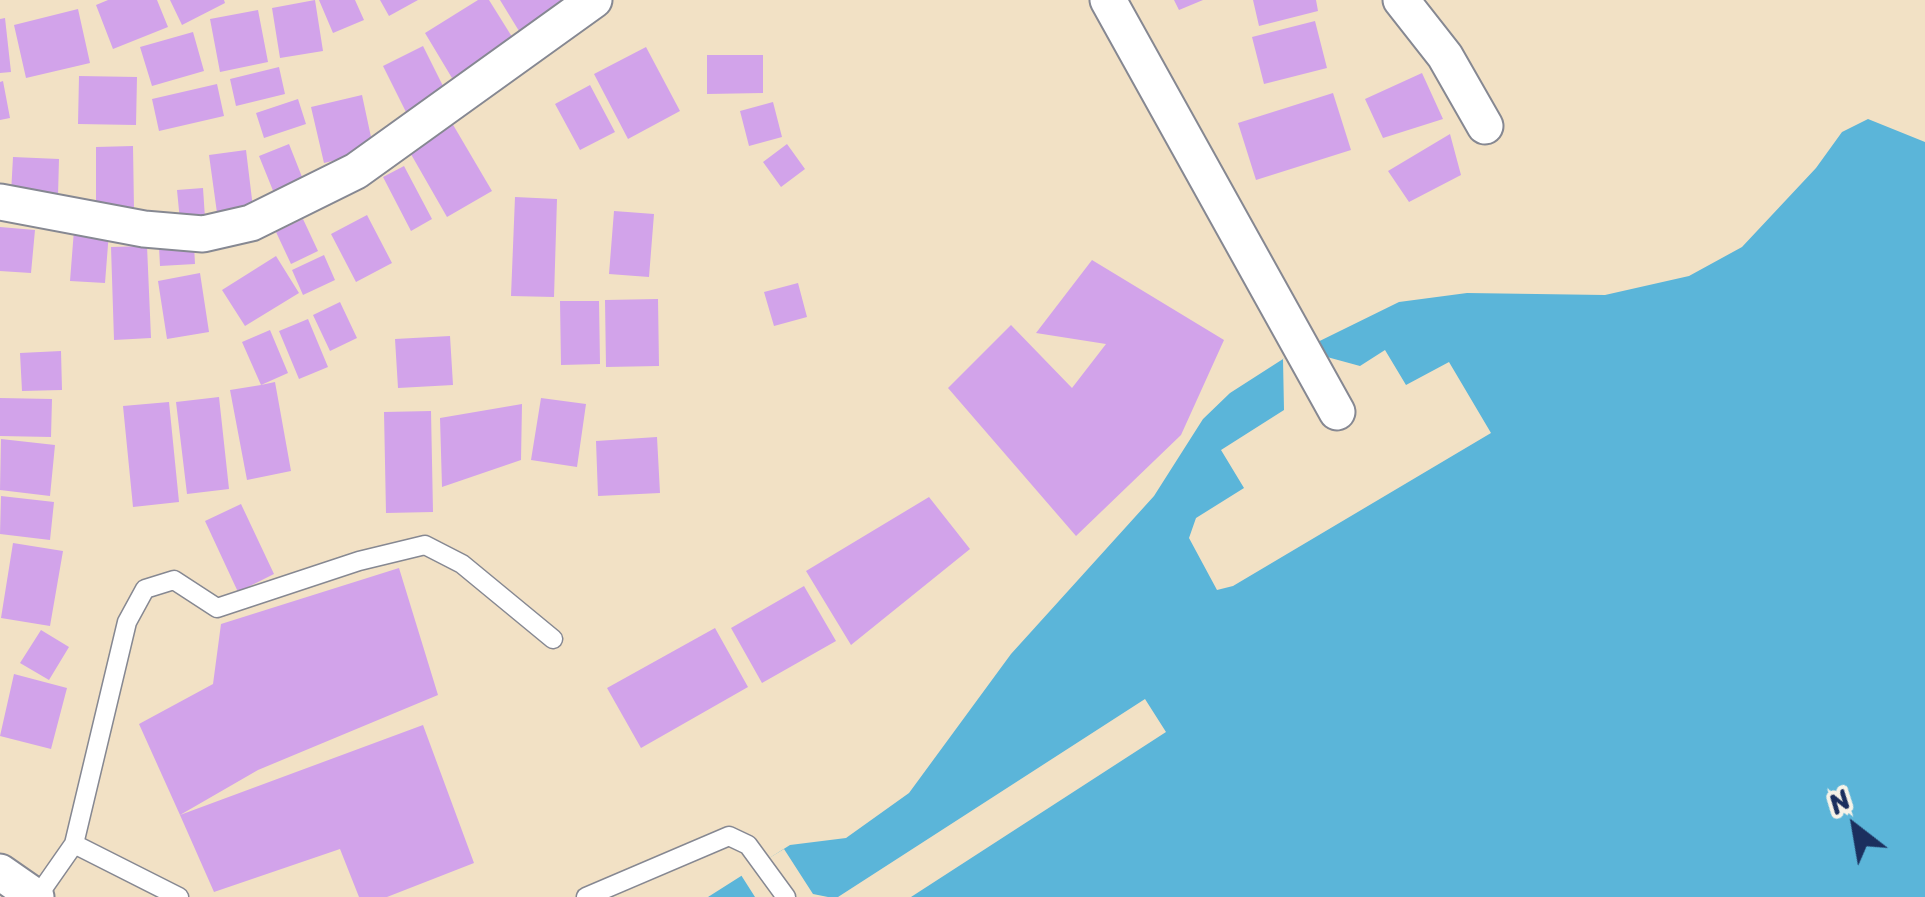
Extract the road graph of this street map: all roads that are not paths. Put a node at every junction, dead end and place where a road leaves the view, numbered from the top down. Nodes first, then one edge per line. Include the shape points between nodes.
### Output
1 (594, 0) edge
2 (1108, 0) edge
3 (1401, 0) edge
4 (1485, 126) dead end
5 (0, 202) edge
6 (1337, 412) dead end
7 (552, 638) dead end
8 (74, 844) junction
9 (0, 872) edge
10 (37, 897) edge
11 (179, 897) edge
12 (586, 897) edge
13 (786, 897) edge

1 - 5 street via 356,171 251,223 204,234 144,229
2 - 6 street
3 - 4 street via 1445,56
7 - 8 lane via 462,564 425,545 217,608 174,580 145,589 127,622
8 - 10 lane
8 - 11 lane
9 - 10 street
12 - 13 lane via 729,836 748,845

